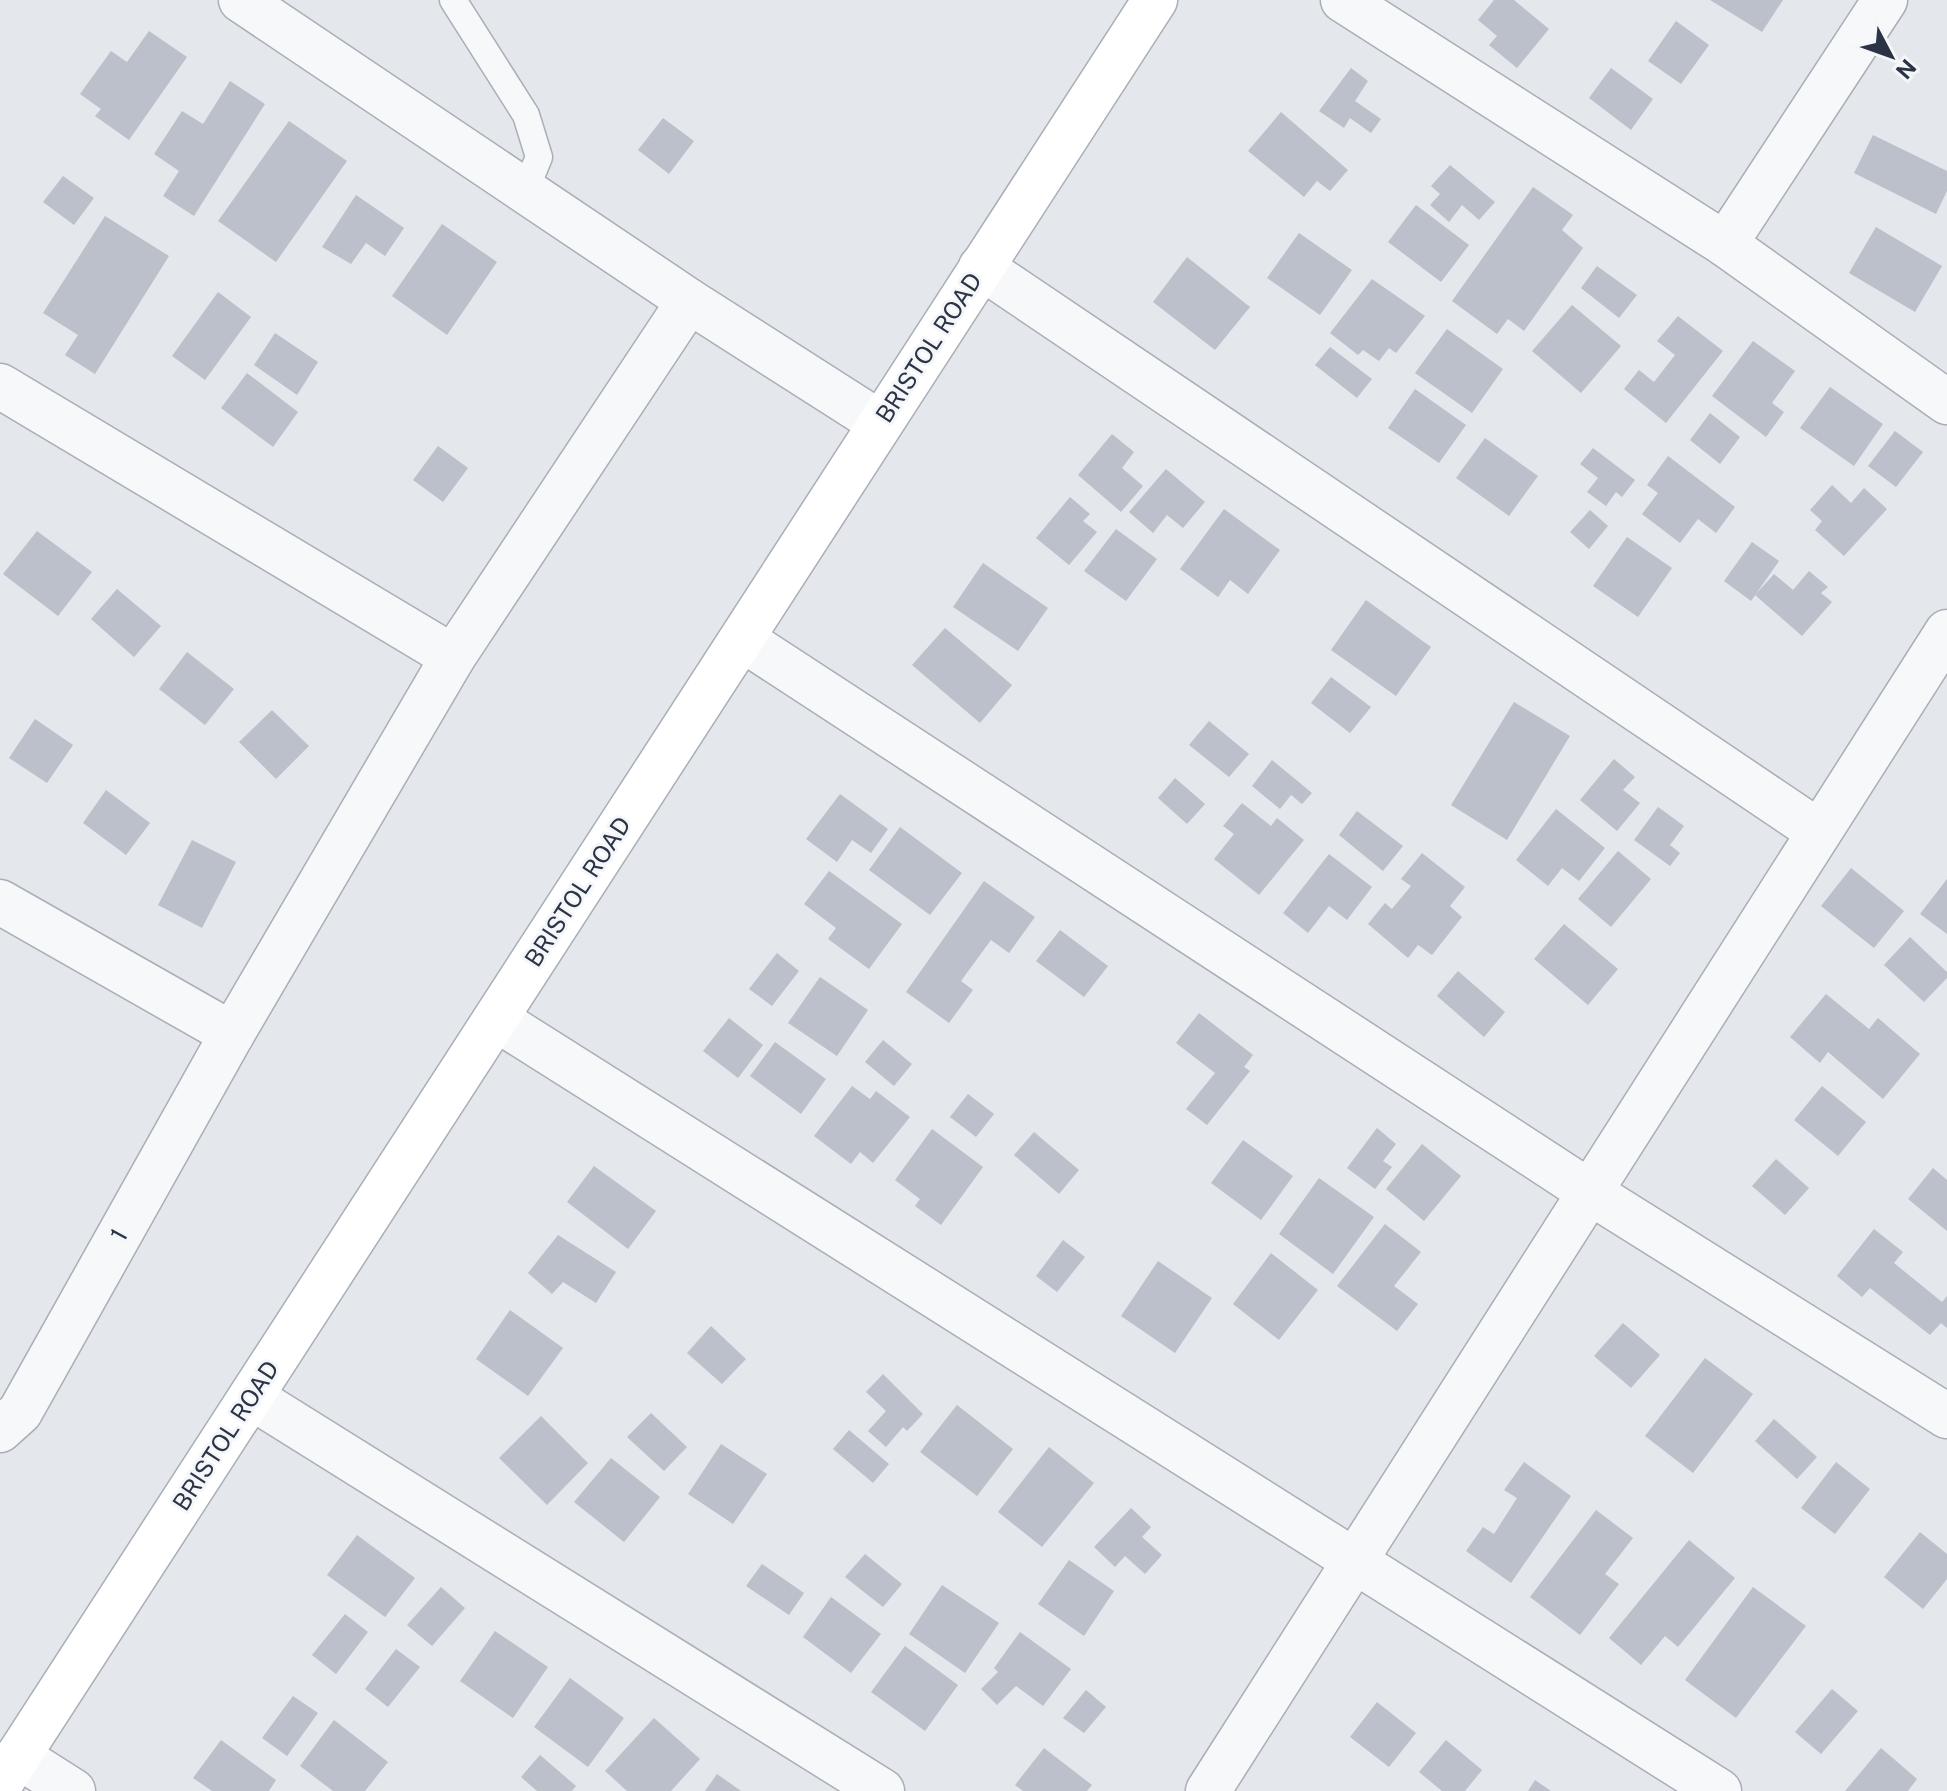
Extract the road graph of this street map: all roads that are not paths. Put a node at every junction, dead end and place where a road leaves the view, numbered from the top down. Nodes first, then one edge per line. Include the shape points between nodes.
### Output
1 (241, 0) edge
2 (453, 0) edge
3 (1343, 0) edge
4 (1885, 0) edge
5 (1146, 2) edge
6 (525, 191) junction
7 (1725, 244) junction
8 (981, 267) junction
9 (689, 301) junction
10 (0, 386) edge
11 (1947, 402) edge
12 (880, 423) junction
13 (1947, 632) edge
14 (742, 639) junction
15 (453, 657) junction
16 (1819, 832) junction
17 (0, 902) edge
18 (496, 1019) junction
19 (232, 1034) junction
20 (1588, 1191) junction
21 (251, 1397) junction
22 (1947, 1416) edge
23 (0, 1430) edge
24 (1355, 1558) junction
25 (9, 1770) edge
26 (73, 1791) edge
27 (882, 1791) edge
28 (1208, 1791) edge
29 (1719, 1791) edge

1 - 6 street
2 - 6 lane via 526,115 539,157
3 - 7 street
4 - 7 street
5 - 8 street, BRISTOL ROAD
6 - 9 street
7 - 11 street
8 - 12 street, BRISTOL ROAD
8 - 16 street
9 - 12 street
9 - 15 street, 1
10 - 15 street
12 - 14 street, BRISTOL ROAD
13 - 16 street
14 - 18 street, BRISTOL ROAD
14 - 20 street
15 - 19 street, 1
16 - 20 street
17 - 19 street
18 - 21 street, BRISTOL ROAD
18 - 24 street
19 - 23 street, 1 via 20,1412
20 - 22 street
20 - 24 street
21 - 25 street, BRISTOL ROAD
21 - 27 street
24 - 28 street
24 - 29 street
25 - 26 street

